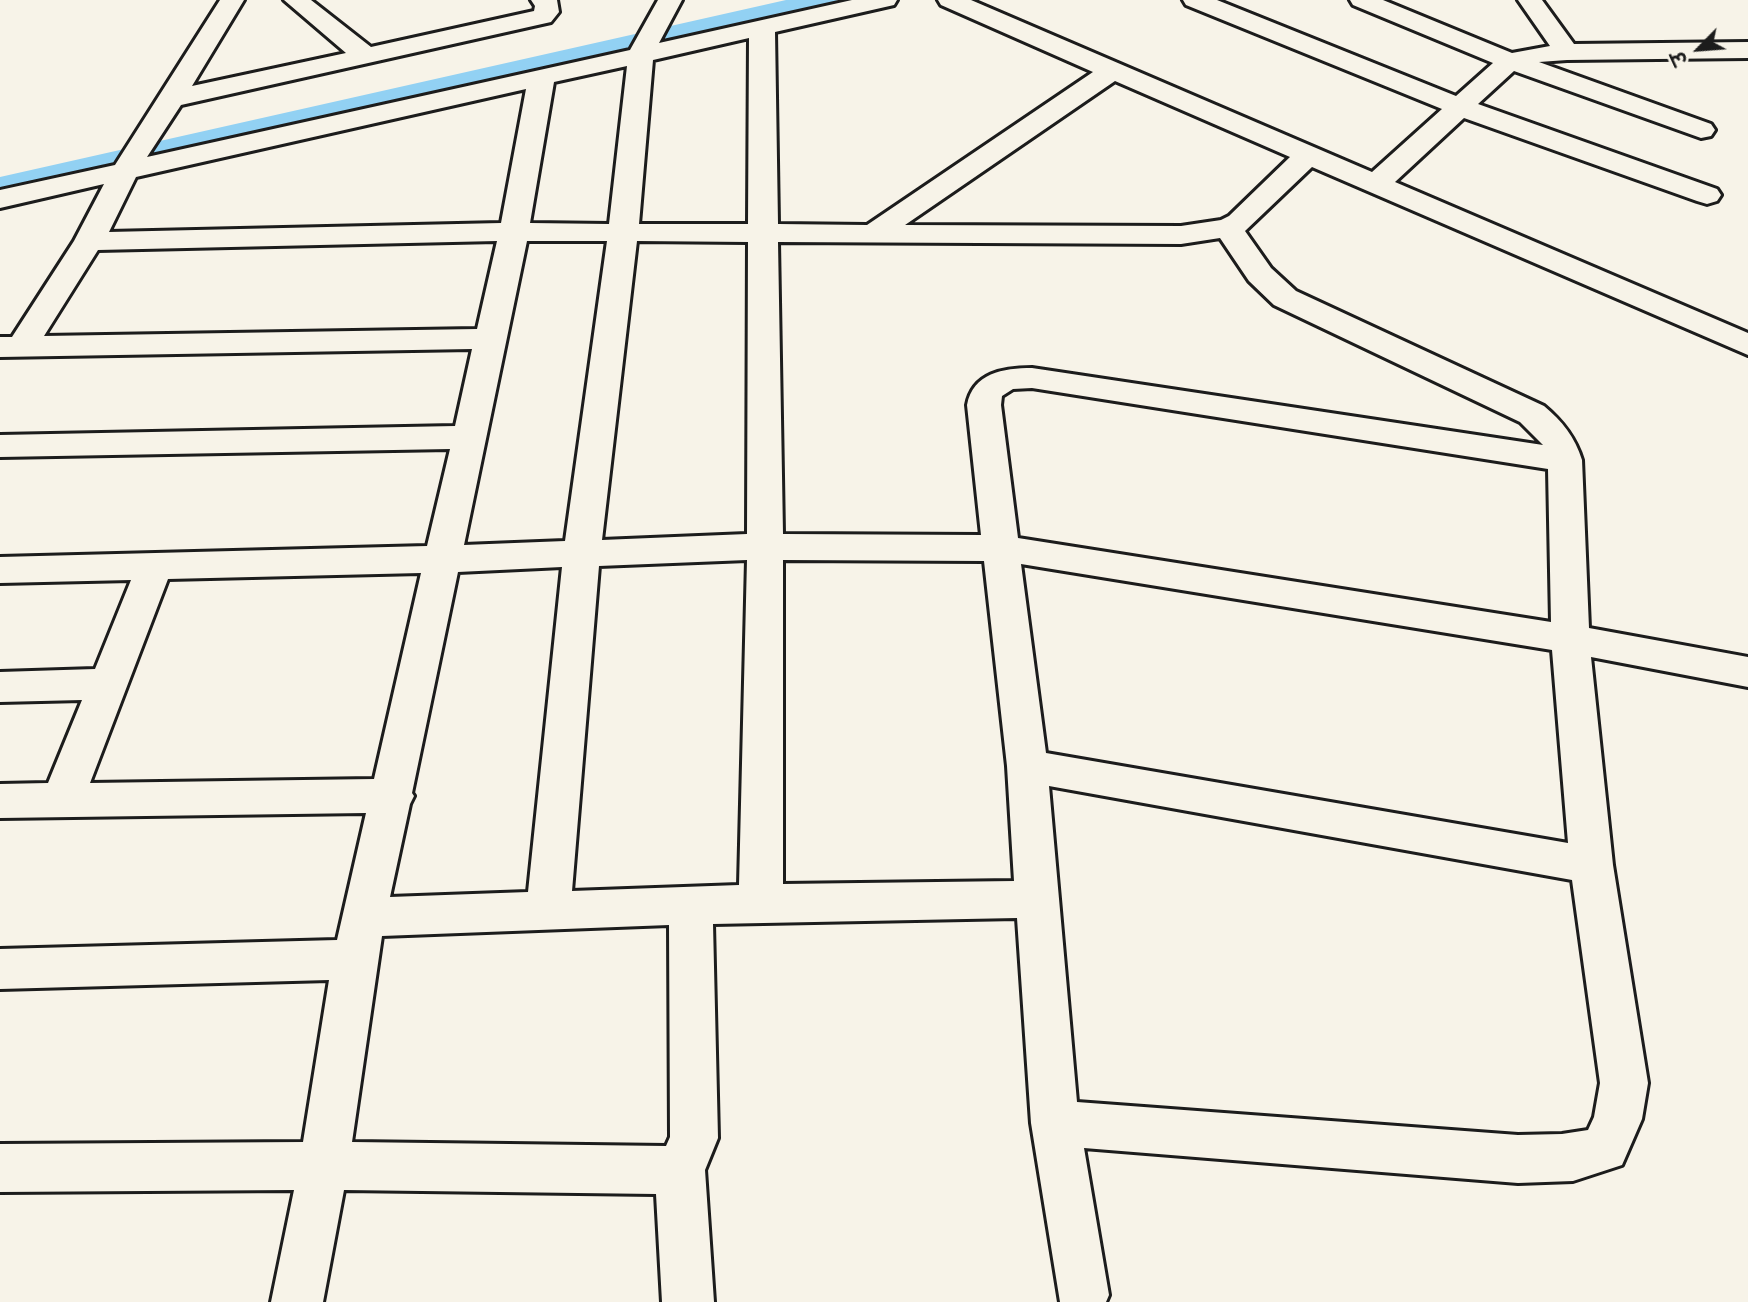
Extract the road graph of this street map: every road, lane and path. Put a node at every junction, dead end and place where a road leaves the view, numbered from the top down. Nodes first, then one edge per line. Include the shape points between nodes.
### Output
1 (232, 0) edge
2 (296, 0) edge
3 (543, 0) edge
4 (670, 0) edge
5 (885, 0) edge
6 (950, 0) edge
7 (1195, 0) edge
8 (1362, 0) edge
9 (1530, 0) edge
10 (762, 26) junction
11 (1748, 50) edge
12 (1567, 52) junction
13 (641, 53) junction
14 (366, 56) junction
15 (1510, 61) junction
16 (1113, 70) junction
17 (542, 75) junction
18 (171, 99) junction
19 (1460, 107) junction
20 (1701, 130) dead end
21 (1309, 155) junction
22 (126, 169) junction
23 (1376, 184) junction
24 (1707, 195) dead end
25 (0, 199) edge
26 (1229, 228) junction
27 (514, 232) junction
28 (623, 233) junction
29 (764, 233) junction
30 (874, 233) junction
31 (89, 241) junction
32 (491, 339) junction
33 (1748, 345) edge
34 (11, 346) edge
35 (469, 438) junction
36 (0, 446) edge
37 (1565, 460) junction
38 (765, 547) junction
39 (1001, 548) junction
40 (582, 553) junction
41 (444, 559) junction
42 (155, 565) junction
43 (0, 570) edge
44 (1570, 639) junction
45 (1748, 672) edge
46 (107, 684) junction
47 (0, 687) edge
48 (1027, 766) junction
49 (393, 796) junction
50 (63, 800) junction
51 (0, 801) edge
52 (1591, 865) junction
53 (1037, 899) junction
54 (761, 902) junction
55 (691, 905) junction
56 (548, 910) junction
57 (365, 917) junction
58 (355, 959) junction
59 (0, 969) edge
60 (1055, 1124) junction
61 (324, 1167) junction
62 (0, 1168) edge
63 (680, 1170) junction
64 (1083, 1295) dead end
65 (297, 1302) edge
66 (688, 1302) edge

1 - 18 street
2 - 14 street
3 - 14 street via 547,12 542,18
4 - 13 street
5 - 10 street
6 - 16 street
7 - 19 street
8 - 15 street
9 - 12 street
10 - 13 street
10 - 29 street
11 - 12 street
12 - 15 street
13 - 17 street
13 - 28 street
14 - 18 street
15 - 19 street
15 - 20 street
16 - 21 street
16 - 30 street
17 - 22 street
17 - 27 street
18 - 22 street
19 - 23 street
19 - 24 street
21 - 23 street
21 - 26 street
22 - 25 street
22 - 31 street
23 - 33 street
26 - 30 street via 1181,235
26 - 37 street via 1256,271 1284,298 1532,414 1556,434
27 - 28 street
27 - 31 street
27 - 32 street
28 - 29 street
28 - 40 street
29 - 30 street
29 - 38 street
31 - 34 street
32 - 34 street
32 - 35 street
35 - 36 street
35 - 41 street
37 - 39 street via 1032,378 1008,379 986,392 984,405
37 - 44 street
38 - 39 street
38 - 40 street
38 - 54 street
39 - 44 street
39 - 48 street
40 - 41 street
40 - 56 street
41 - 42 street
41 - 49 street
42 - 43 street
42 - 46 street
44 - 45 street
44 - 52 street
46 - 47 street
46 - 50 street
48 - 52 street
48 - 53 street
49 - 50 street
49 - 57 street
50 - 51 street
52 - 60 street via 1624,1083 1618,1119 1605,1148 1565,1159 1518,1159
53 - 54 street
53 - 60 street
54 - 55 street
55 - 56 street
55 - 63 street via 694,1138
56 - 57 street
57 - 58 street
58 - 59 street
58 - 61 street
60 - 64 street
61 - 62 street
61 - 63 street
61 - 65 street
63 - 66 street

